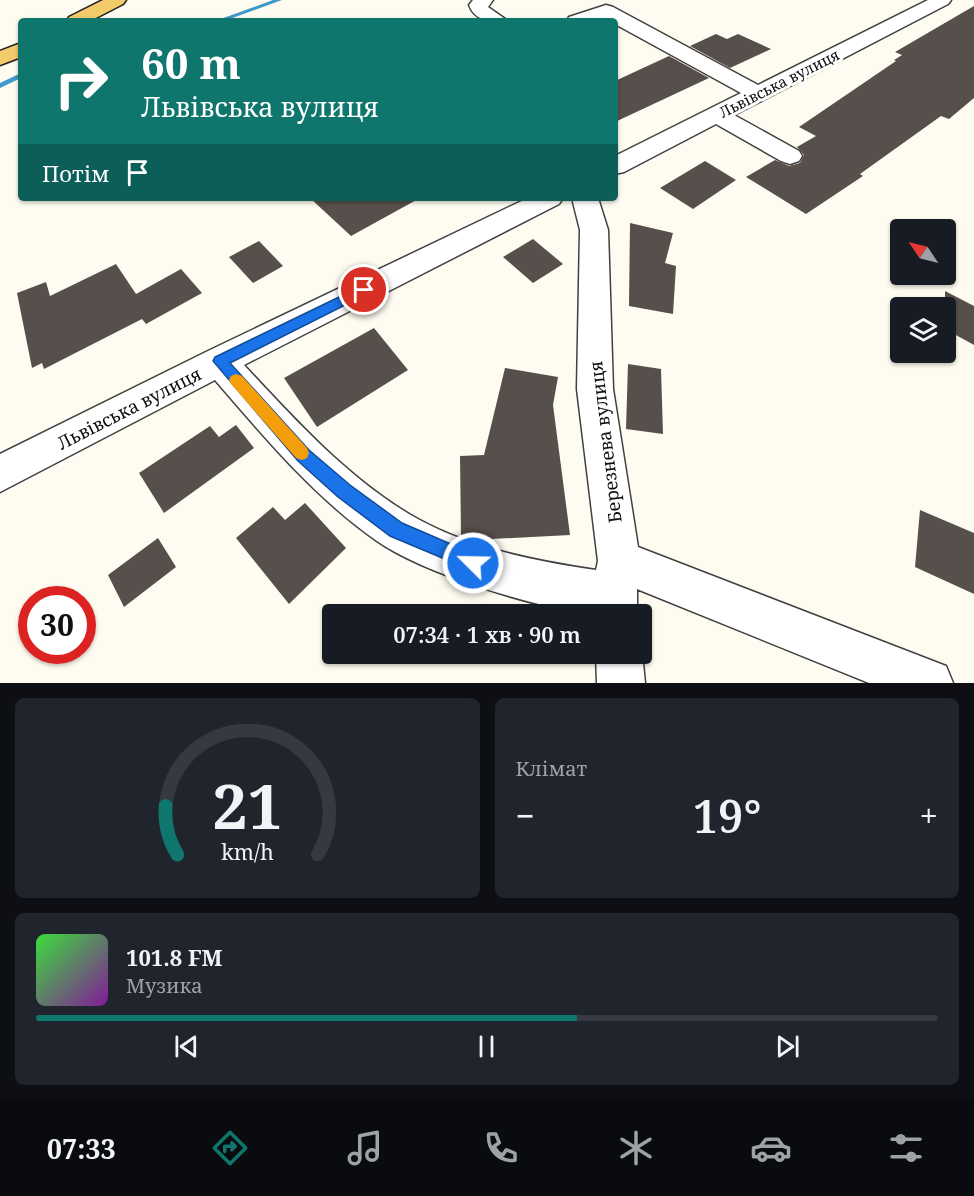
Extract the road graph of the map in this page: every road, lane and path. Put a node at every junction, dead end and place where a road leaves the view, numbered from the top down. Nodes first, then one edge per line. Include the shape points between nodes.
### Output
1 (117, 0) edge
2 (484, 0) edge
3 (942, 0) edge
4 (82, 18) edge
5 (494, 18) edge
6 (584, 18) edge
7 (18, 50) edge
8 (0, 59) edge
9 (758, 94) junction
10 (718, 115) junction
11 (790, 156) dead end
12 (618, 165) edge
13 (544, 201) edge
14 (586, 201) edge
15 (220, 361) junction
16 (0, 474) edge
17 (616, 590) edge
18 (620, 664) edge
19 (621, 683) edge
20 (928, 683) edge

1 - 4 main road
2 - 5 street via 478,5 480,10
3 - 9 street, Львівська вулиця
6 - 9 street via 606,10
7 - 8 main road
9 - 10 street, Львівська вулиця
10 - 11 street
10 - 12 street, Львівська вулиця
13 - 15 street, Львівська вулиця
14 - 17 street, Березнева вулиця via 594,230 595,389
15 - 16 street, Львівська вулиця
15 - 17 street via 304,456 396,530 473,563 562,588
17 - 20 street
18 - 19 street

